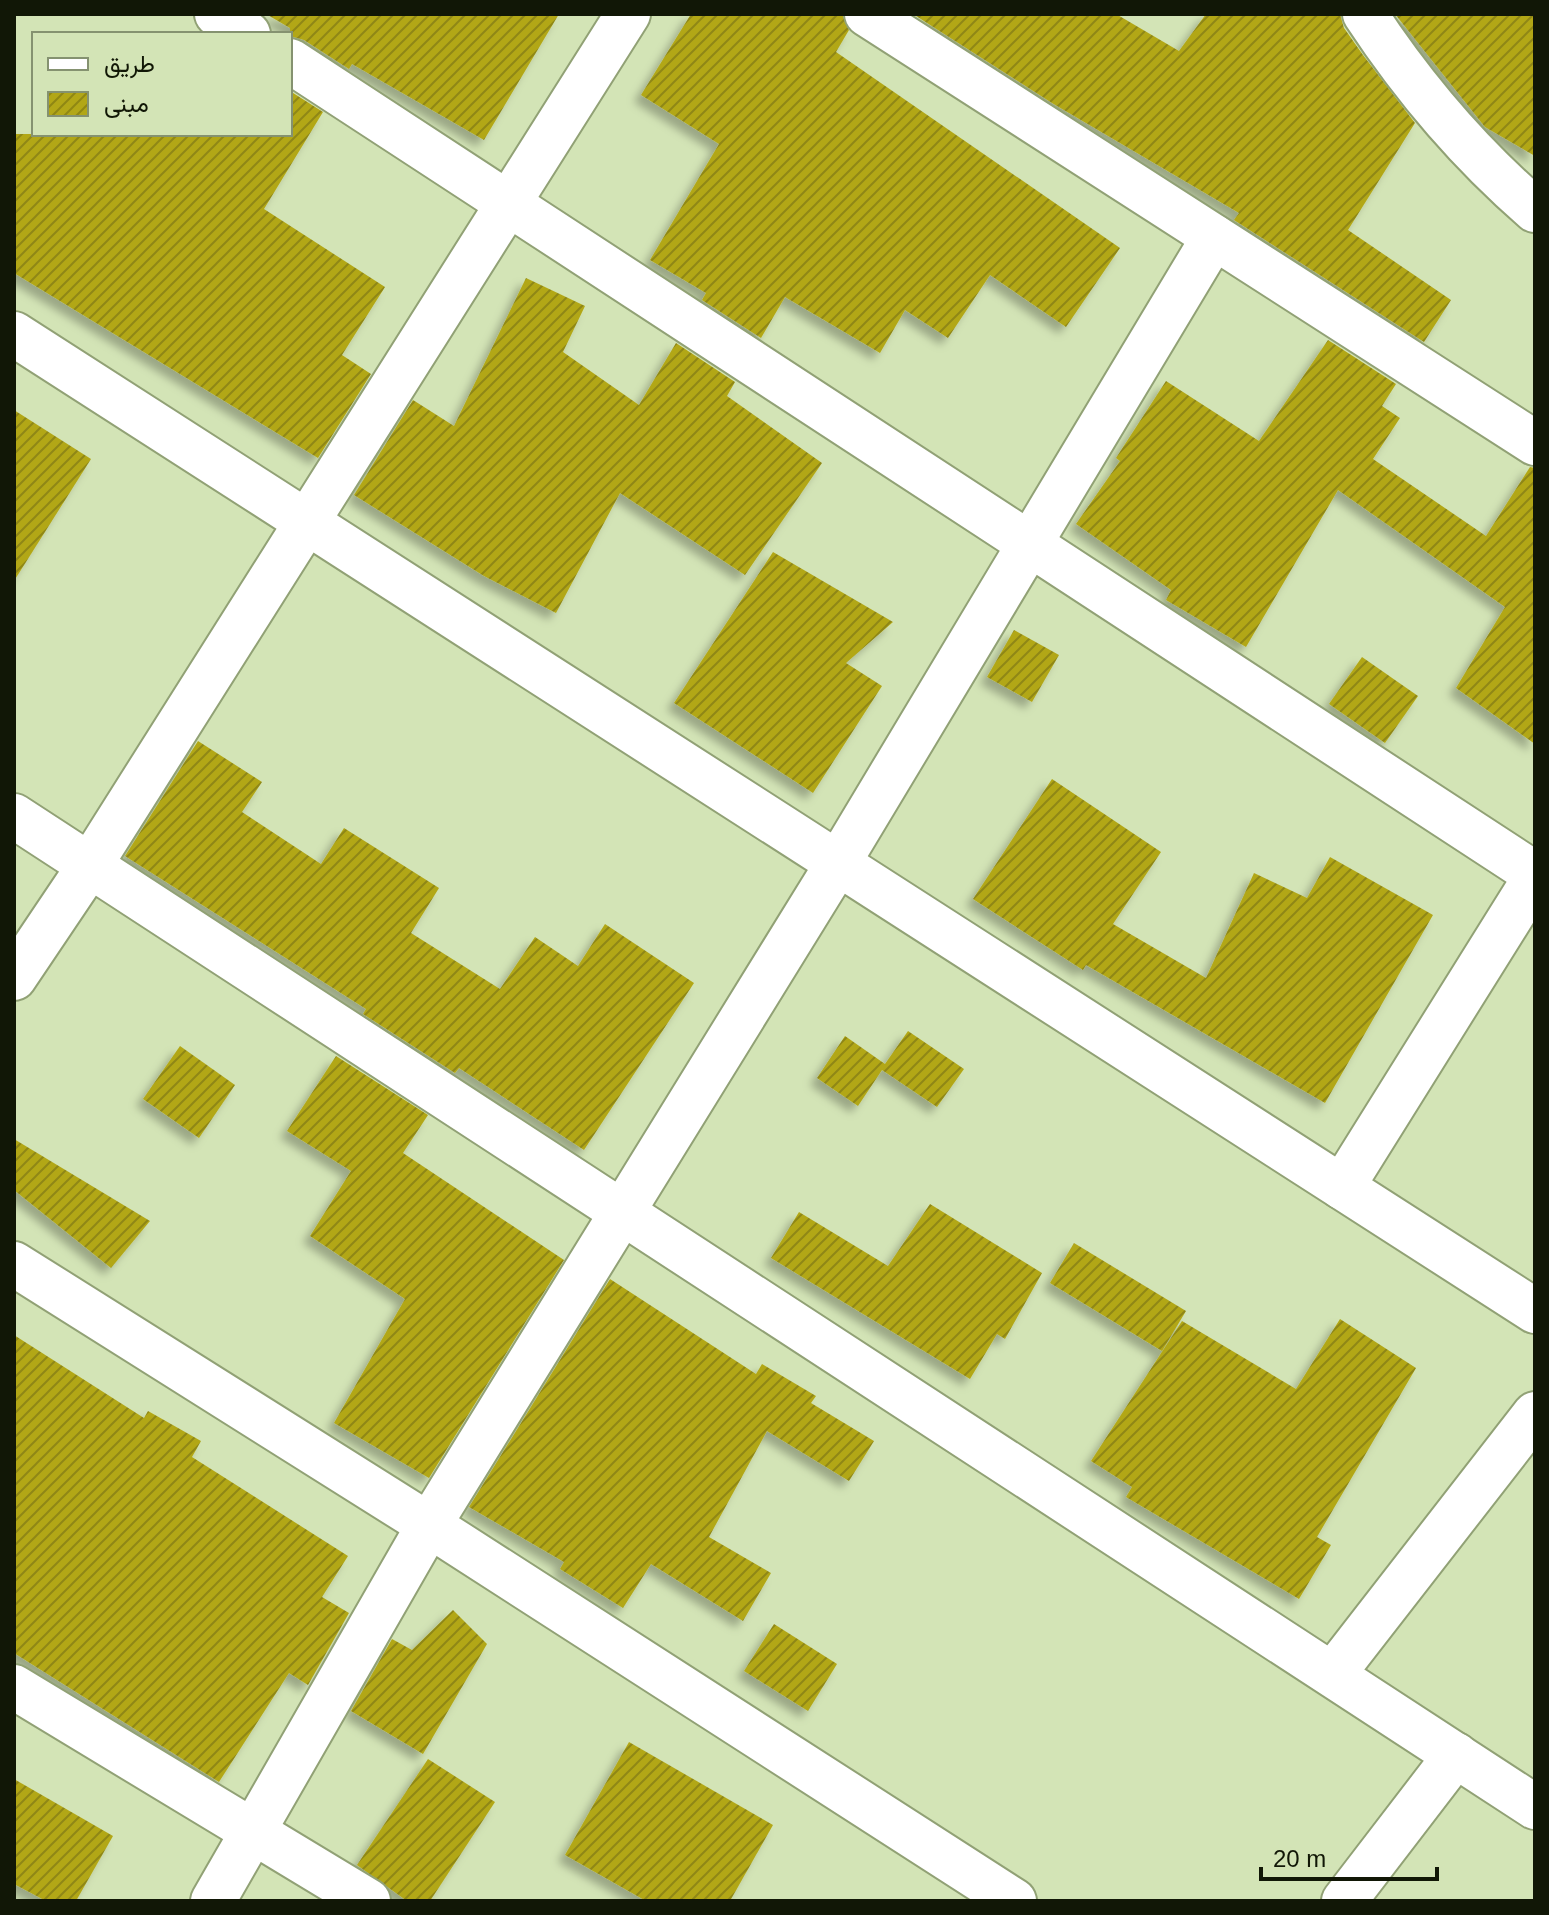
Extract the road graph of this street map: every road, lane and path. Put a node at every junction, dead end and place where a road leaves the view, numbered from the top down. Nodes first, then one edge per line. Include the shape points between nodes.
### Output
1 (217, 14) edge
2 (628, 14) edge
3 (867, 14) edge
4 (1365, 14) edge
5 (245, 32) edge
6 (292, 62) edge
7 (510, 201) junction
8 (1535, 210) edge
9 (1214, 237) junction
10 (14, 334) edge
11 (1535, 443) edge
12 (307, 522) junction
13 (1031, 543) junction
14 (14, 816) edge
15 (838, 863) junction
16 (90, 865) junction
17 (1535, 876) edge
18 (14, 978) edge
19 (1342, 1187) junction
20 (621, 1211) junction
21 (14, 1264) edge
22 (1535, 1311) edge
23 (1535, 1414) edge
24 (429, 1525) junction
25 (1333, 1674) junction
26 (14, 1687) edge
27 (1456, 1755) junction
28 (1535, 1807) edge
29 (252, 1831) junction
30 (213, 1901) edge
31 (368, 1901) edge
32 (1014, 1901) edge
33 (1344, 1901) edge

1 - 5 street
2 - 7 street
3 - 9 street
4 - 8 street via 1481,164
6 - 7 street
7 - 12 street
7 - 13 street
9 - 11 street
9 - 13 street
10 - 12 street
12 - 15 street
12 - 16 street
13 - 15 street
13 - 17 street
14 - 16 street
15 - 19 street
15 - 20 street
16 - 18 street
16 - 20 street
17 - 19 street
19 - 22 street
20 - 24 street
20 - 25 street
21 - 24 street
23 - 25 street
24 - 29 street
24 - 32 street
25 - 27 street
26 - 29 street
27 - 28 street
27 - 33 street
29 - 30 street
29 - 31 street

